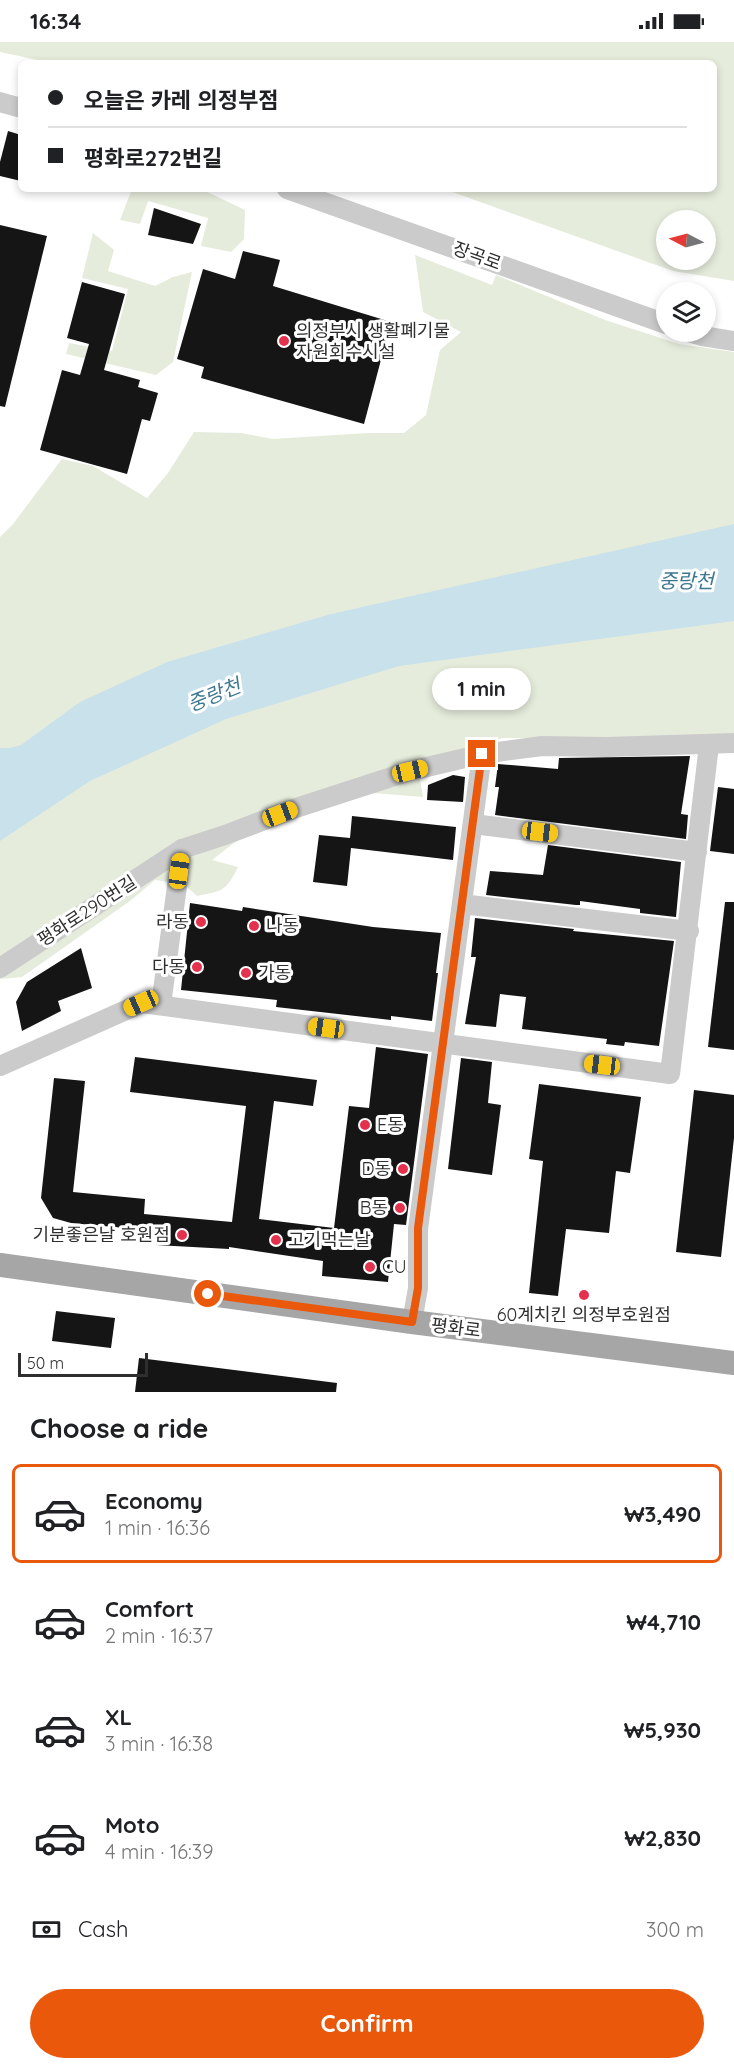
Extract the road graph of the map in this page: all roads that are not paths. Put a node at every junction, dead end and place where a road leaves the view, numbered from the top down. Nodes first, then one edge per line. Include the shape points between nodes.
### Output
1 (0, 102) edge
2 (18, 107) edge
3 (295, 192) edge
4 (656, 320) edge
5 (716, 338) edge
6 (734, 341) edge
7 (734, 743) edge
8 (710, 745) junction
9 (482, 754) junction
10 (473, 824) junction
11 (182, 849) junction
12 (697, 852) junction
13 (462, 904) junction
14 (689, 931) junction
15 (0, 968) edge
16 (161, 1005) junction
17 (443, 1044) junction
18 (0, 1066) edge
19 (0, 1265) edge
20 (412, 1322) junction
21 (734, 1363) edge

1 - 2 street
3 - 4 street, 장곡로
5 - 6 street
7 - 8 street, 평화로290번길
8 - 9 street, 평화로290번길 via 542,746
8 - 12 street
9 - 10 street
9 - 11 street, 평화로290번길 via 410,771
10 - 12 street
10 - 13 street
11 - 15 street, 평화로290번길
11 - 16 street
12 - 14 street
13 - 14 street
13 - 17 street
14 - 17 street via 670,1074
16 - 17 street
16 - 18 street via 141,1003
17 - 20 street via 418,1228 418,1288
19 - 20 main road, 평화로
20 - 21 main road, 평화로

